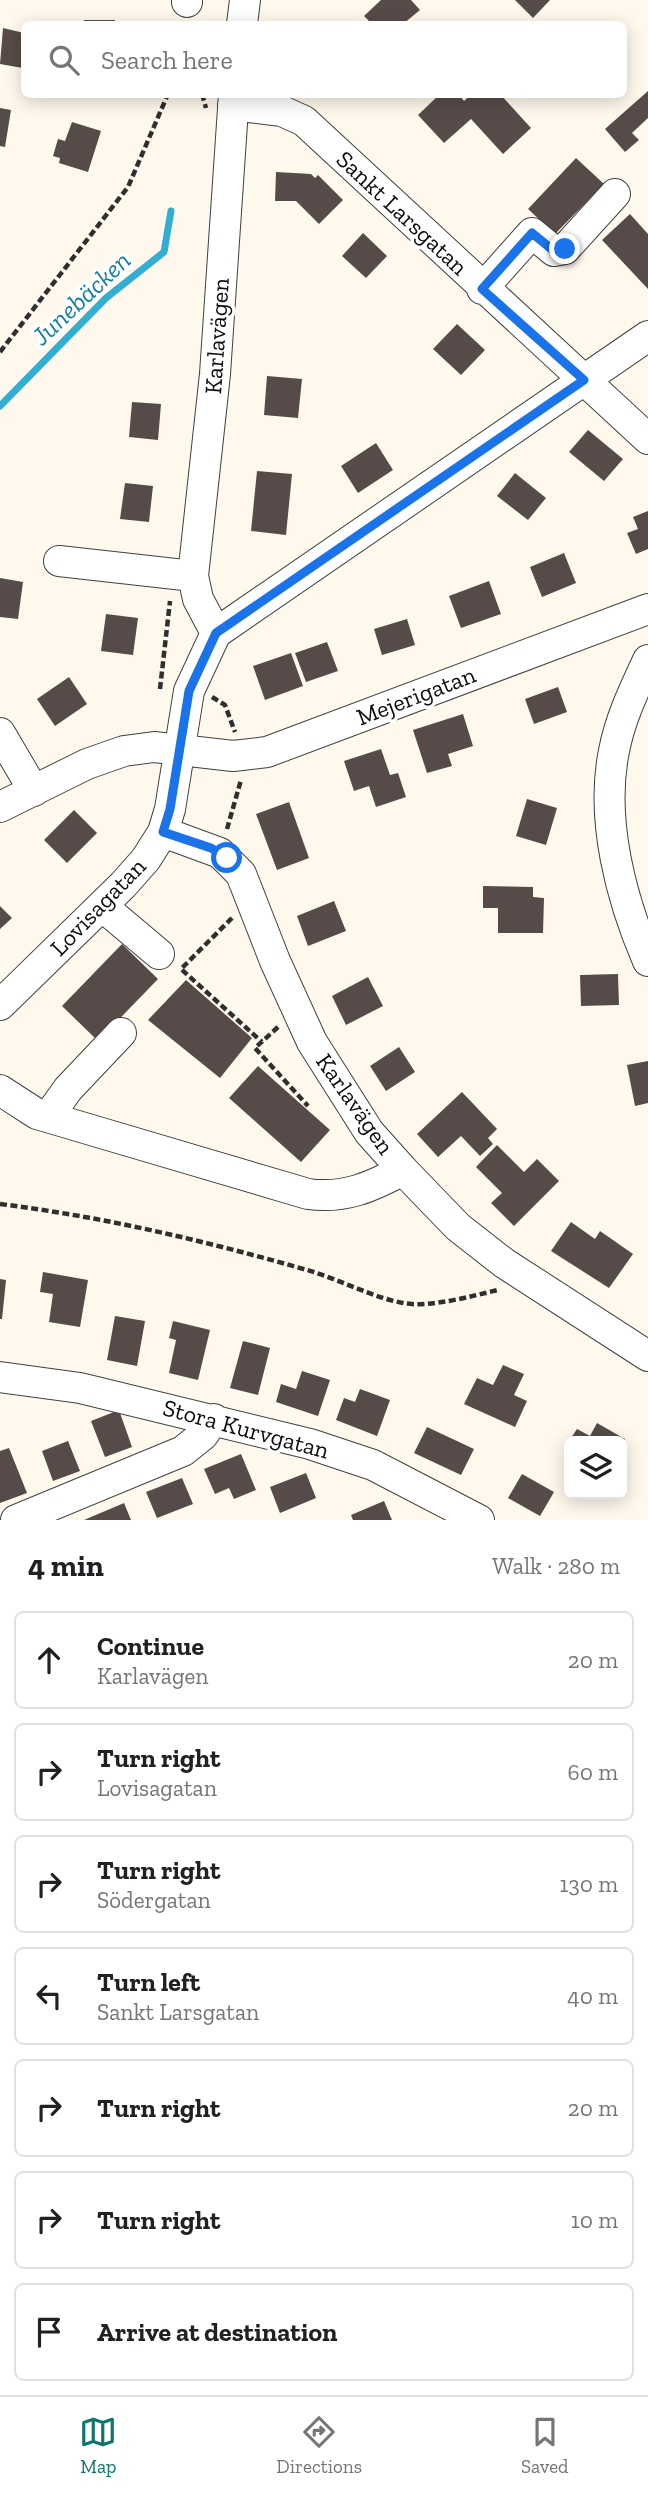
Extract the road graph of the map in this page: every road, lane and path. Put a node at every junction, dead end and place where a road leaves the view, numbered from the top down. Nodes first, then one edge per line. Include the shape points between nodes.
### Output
1 (245, 0) edge
2 (242, 21) edge
3 (166, 98) edge
4 (234, 100) edge
5 (615, 194) dead end
6 (482, 289) junction
7 (648, 336) edge
8 (0, 352) edge
9 (584, 380) junction
10 (648, 439) edge
11 (59, 561) dead end
12 (193, 576) junction
13 (648, 609) edge
14 (216, 633) junction
15 (648, 660) edge
16 (0, 733) edge
17 (180, 749) junction
18 (34, 791) junction
19 (0, 807) edge
20 (163, 832) junction
21 (252, 903) junction
22 (102, 906) junction
23 (159, 954) dead end
24 (648, 961) edge
25 (0, 1005) edge
26 (296, 1009) junction
27 (121, 1033) dead end
28 (262, 1042) junction
29 (0, 1090) edge
30 (308, 1106) dead end
31 (48, 1117) junction
32 (403, 1170) junction
33 (0, 1204) edge
34 (533, 1282) junction
35 (648, 1356) edge
36 (0, 1377) edge
37 (214, 1419) junction
38 (16, 1520) edge
39 (479, 1520) edge

1 - 2 street
3 - 8 path via 128,187
4 - 6 street, Sankt Larsgatan via 304,121
4 - 12 street, Karlavägen via 215,374
5 - 6 street via 565,249 554,251 532,233
6 - 9 street, Sankt Larsgatan
7 - 9 street
9 - 10 street, Sankt Larsgatan
9 - 14 street
11 - 12 street
12 - 14 street, Karlavägen via 198,599
13 - 17 street, Mejerigatan via 267,752 233,756
14 - 17 street, Lovisagatan via 189,691
15 - 24 street via 624,713 610,789 619,868
16 - 18 street
17 - 18 street, Mejerigatan via 124,751
17 - 20 street, Lovisagatan
18 - 19 street, Mejerigatan
20 - 21 street, Karlavägen via 227,858 241,874
20 - 22 street, Lovisagatan via 146,859
21 - 26 street, Karlavägen
21 - 28 path via 219,928 181,969
22 - 23 street
22 - 25 street, Lovisagatan
26 - 28 path
26 - 32 street, Karlavägen via 369,1132
27 - 31 street
28 - 30 path via 254,1048
29 - 31 street
31 - 32 street via 309,1194 330,1197 361,1191
32 - 34 street, Karlavägen via 458,1227
33 - 34 path via 198,1240 405,1303 467,1297
34 - 35 street, Karlavägen
36 - 37 street, Stora Kurvgatan via 80,1388
37 - 38 street via 183,1451
37 - 39 street, Stora Kurvgatan via 373,1465

